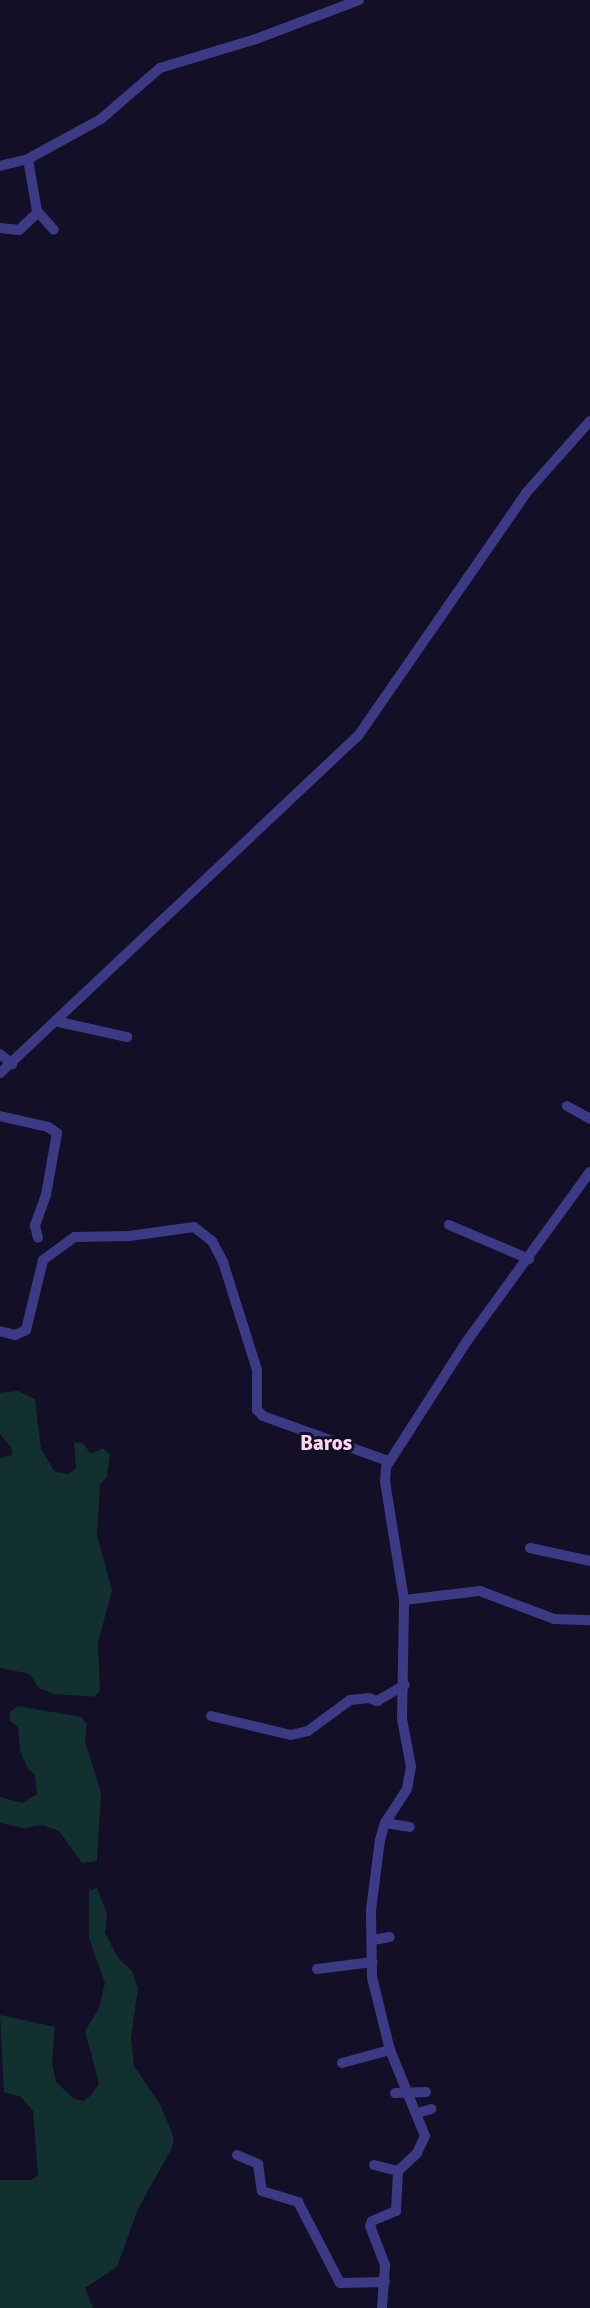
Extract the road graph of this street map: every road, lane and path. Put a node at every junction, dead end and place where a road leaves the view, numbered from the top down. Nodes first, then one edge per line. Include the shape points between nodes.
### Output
1 (358, 0) edge
2 (28, 159) junction
3 (0, 166) edge
4 (38, 212) junction
5 (0, 228) edge
6 (54, 230) dead end
7 (590, 421) edge
8 (59, 1022) junction
9 (127, 1037) dead end
10 (0, 1054) edge
11 (12, 1064) junction
12 (0, 1073) edge
13 (567, 1106) dead end
14 (0, 1116) edge
15 (590, 1119) edge
16 (590, 1172) edge
17 (449, 1225) dead end
18 (38, 1239) dead end
19 (529, 1258) junction
20 (0, 1331) edge
21 (388, 1461) junction
22 (530, 1548) dead end
23 (590, 1561) edge
24 (404, 1600) junction
25 (590, 1620) edge
26 (405, 1685) junction
27 (211, 1716) dead end
28 (385, 1823) junction
29 (410, 1827) dead end
30 (390, 1937) dead end
31 (373, 1940) junction
32 (373, 1962) junction
33 (316, 1969) dead end
34 (390, 2050) junction
35 (342, 2063) dead end
36 (409, 2092) junction
37 (426, 2092) dead end
38 (394, 2093) dead end
39 (430, 2109) dead end
40 (418, 2113) junction
41 (237, 2155) dead end
42 (374, 2164) dead end
43 (398, 2171) junction
44 (385, 2282) junction
45 (382, 2308) edge

1 - 2 street via 256,39 160,68 101,119
2 - 3 street
2 - 4 street
4 - 5 street via 20,230
4 - 6 street
7 - 8 street via 526,493 358,736
8 - 9 street
8 - 11 street
10 - 11 street
11 - 12 street
13 - 15 street
14 - 18 street via 48,1127 57,1133 46,1195 35,1226
16 - 19 street
17 - 19 street
19 - 21 street via 467,1341
20 - 21 street via 15,1335 26,1330 43,1260 75,1237 129,1236 194,1227 212,1240 223,1262 257,1370 257,1410 263,1416
21 - 24 street via 385,1482
22 - 23 street
24 - 25 street via 480,1591 554,1618
24 - 26 street
26 - 27 street via 377,1701 350,1700 308,1731 291,1735
26 - 28 street via 402,1719 410,1779
28 - 29 street
28 - 31 street via 372,1891
30 - 31 street
31 - 32 street
32 - 33 street
32 - 34 street via 375,1991
34 - 35 street
34 - 36 street
36 - 37 street
36 - 38 street
36 - 40 street
39 - 40 street
40 - 43 street via 424,2126 423,2144
41 - 44 street via 258,2164 262,2191 298,2202 340,2283
42 - 43 street
43 - 44 street via 396,2211 372,2221 370,2226 383,2253
44 - 45 street

